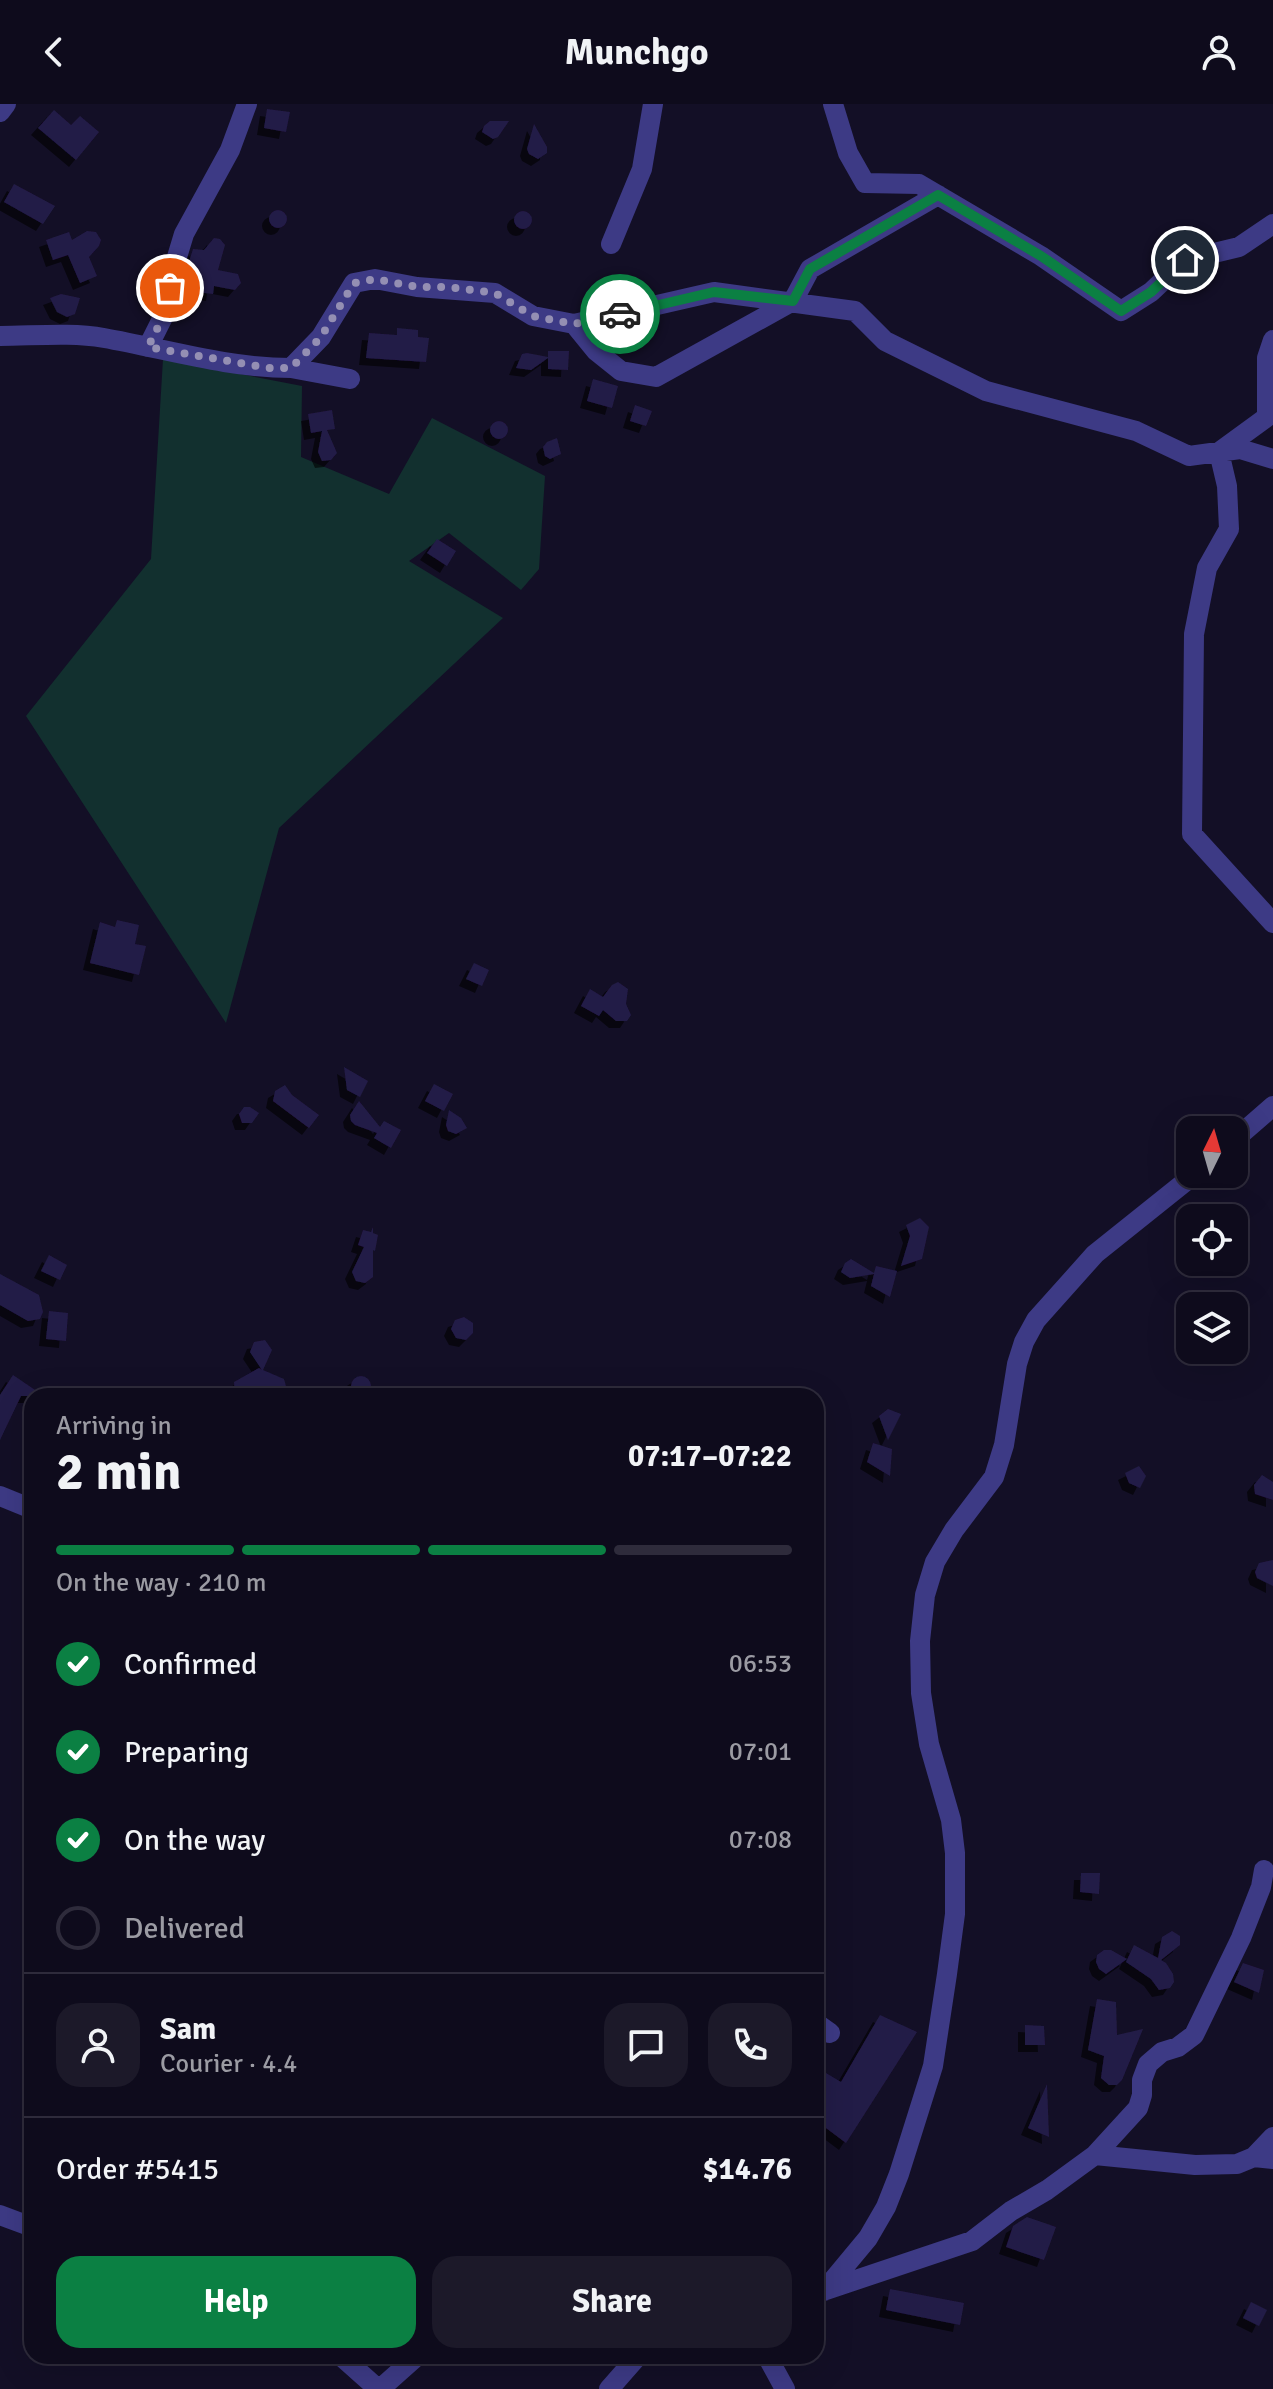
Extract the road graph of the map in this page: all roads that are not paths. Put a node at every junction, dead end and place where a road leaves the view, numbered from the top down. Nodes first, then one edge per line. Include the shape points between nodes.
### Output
1 (6, 104) edge
2 (247, 104) edge
3 (653, 104) edge
4 (833, 104) edge
5 (0, 112) edge
6 (938, 195) junction
7 (1273, 224) edge
8 (611, 244) dead end
9 (793, 301) junction
10 (574, 324) junction
11 (0, 336) edge
12 (1273, 340) edge
13 (148, 347) junction
14 (291, 368) junction
15 (350, 379) dead end
16 (1219, 452) junction
17 (1273, 459) edge
18 (1273, 923) edge
19 (1273, 1106) edge
20 (1248, 1128) edge
21 (1178, 1188) edge
22 (0, 1496) edge
23 (24, 1506) edge
24 (1264, 1870) dead end
25 (1273, 2137) edge
26 (1095, 2155) junction
27 (1263, 2158) edge
28 (0, 2215) edge
29 (24, 2224) edge
30 (824, 2288) edge
31 (824, 2291) edge
32 (350, 2364) edge
33 (408, 2364) edge
34 (631, 2364) edge
35 (771, 2364) edge
36 (379, 2389) edge
37 (609, 2389) edge
38 (785, 2389) edge

1 - 5 street
2 - 13 street via 230,150 184,234 167,309
3 - 8 street via 642,169
4 - 6 street via 848,153 865,183 919,184
6 - 7 street via 1121,311 1185,260 1239,247
6 - 9 street via 810,269
9 - 10 street via 714,292
9 - 10 street via 656,377 621,371
9 - 16 street via 855,311 885,341 986,391 1136,431 1189,456
10 - 14 street via 533,316 495,293 375,279 354,283 321,337
11 - 13 street via 101,337
12 - 16 street via 1267,358 1267,417
13 - 14 street
14 - 15 street
16 - 17 street via 1240,449
16 - 18 street via 1229,529 1207,568 1194,634 1192,834
19 - 20 street
21 - 30 street via 1095,1254 1036,1320 1017,1364 994,1477 935,1562 920,1641 921,1693 951,1820 955,1914 933,2066 886,2207 868,2238
22 - 23 street
24 - 26 street via 1241,1938 1194,2035 1148,2064 1138,2108
25 - 27 street
26 - 27 street via 1195,2165
26 - 31 street via 972,2241
28 - 29 street
32 - 36 street
33 - 36 street
34 - 37 street
35 - 38 street

